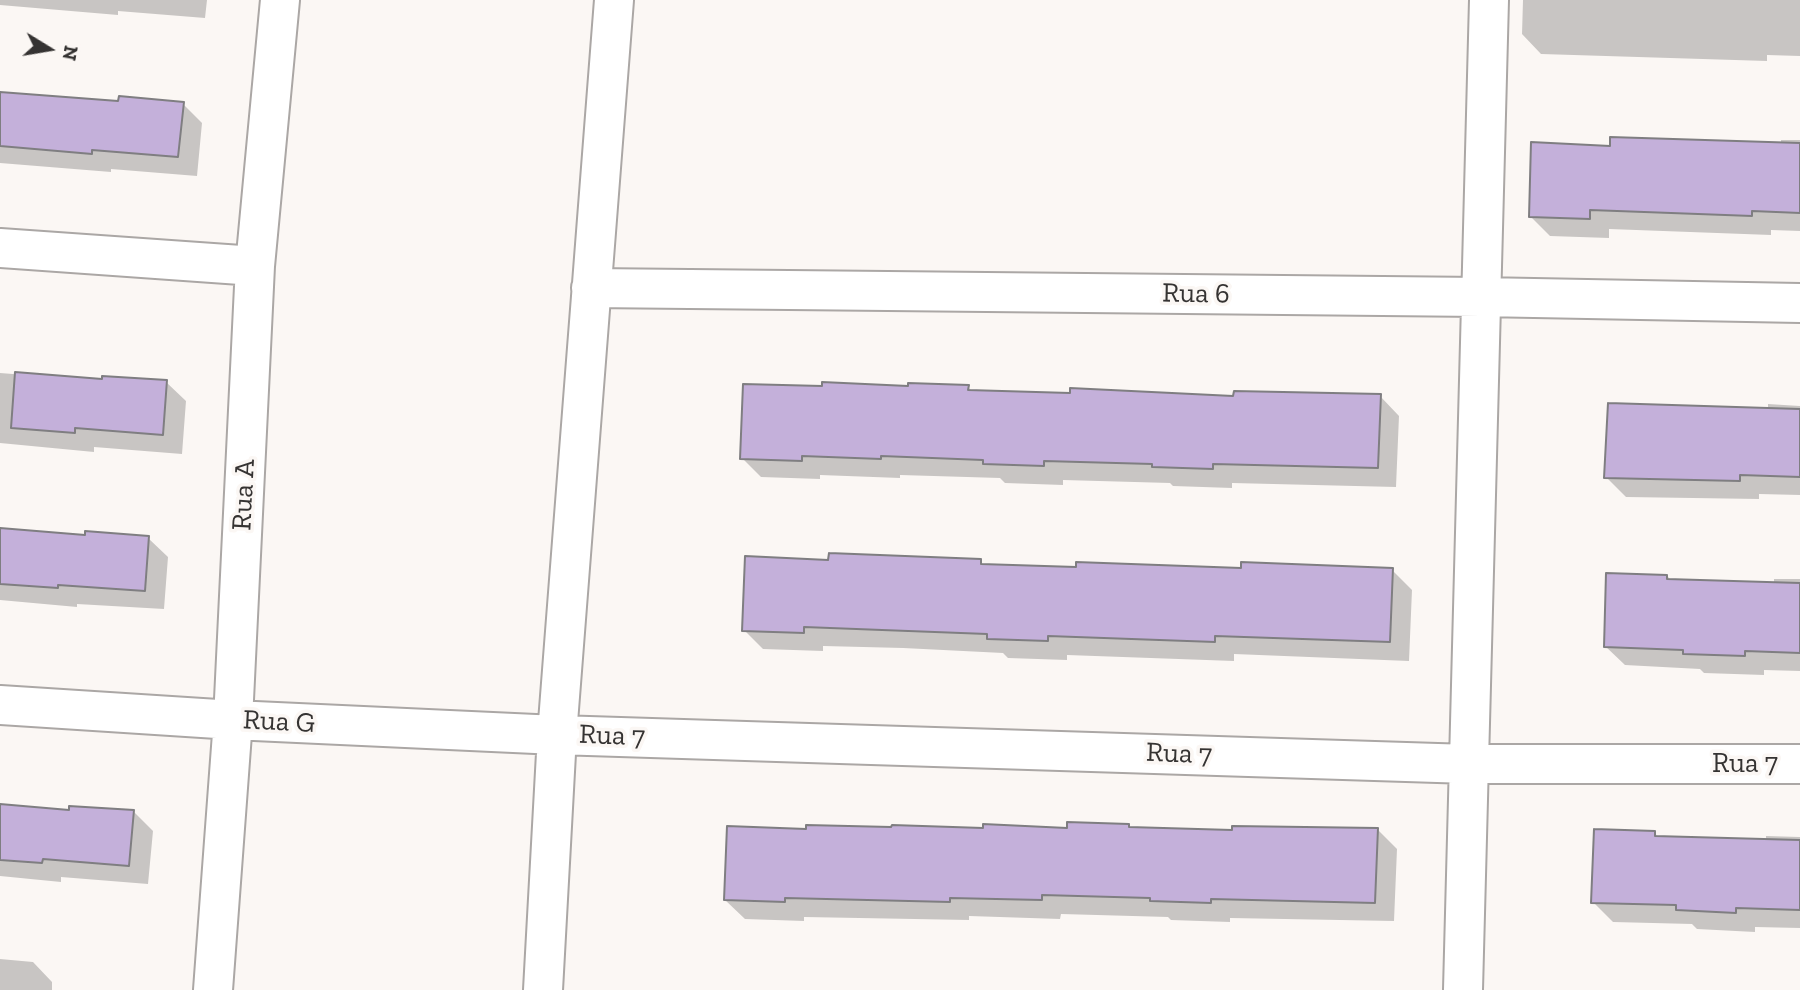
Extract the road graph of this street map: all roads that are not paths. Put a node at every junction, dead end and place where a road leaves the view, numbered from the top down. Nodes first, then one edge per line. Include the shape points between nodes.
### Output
1 (280, 0) edge
2 (614, 0) edge
3 (1489, 0) edge
4 (0, 247) edge
5 (255, 265) junction
6 (591, 288) junction
7 (1481, 297) junction
8 (1800, 303) edge
9 (0, 705) edge
10 (233, 720) junction
11 (557, 734) junction
12 (1469, 764) junction
13 (1800, 764) edge
14 (213, 990) edge
15 (543, 990) edge
16 (1463, 990) edge

1 - 5 street, Rua A
2 - 6 street
3 - 7 street
4 - 5 street
5 - 10 street, Rua A
6 - 7 street, Rua 6
6 - 11 street
7 - 8 street, Rua 6
7 - 12 street
9 - 10 street, Rua G
10 - 11 street, Rua G
10 - 14 street, Rua A
11 - 12 street, Rua 7
11 - 15 street
12 - 13 street, Rua 7
12 - 16 street

